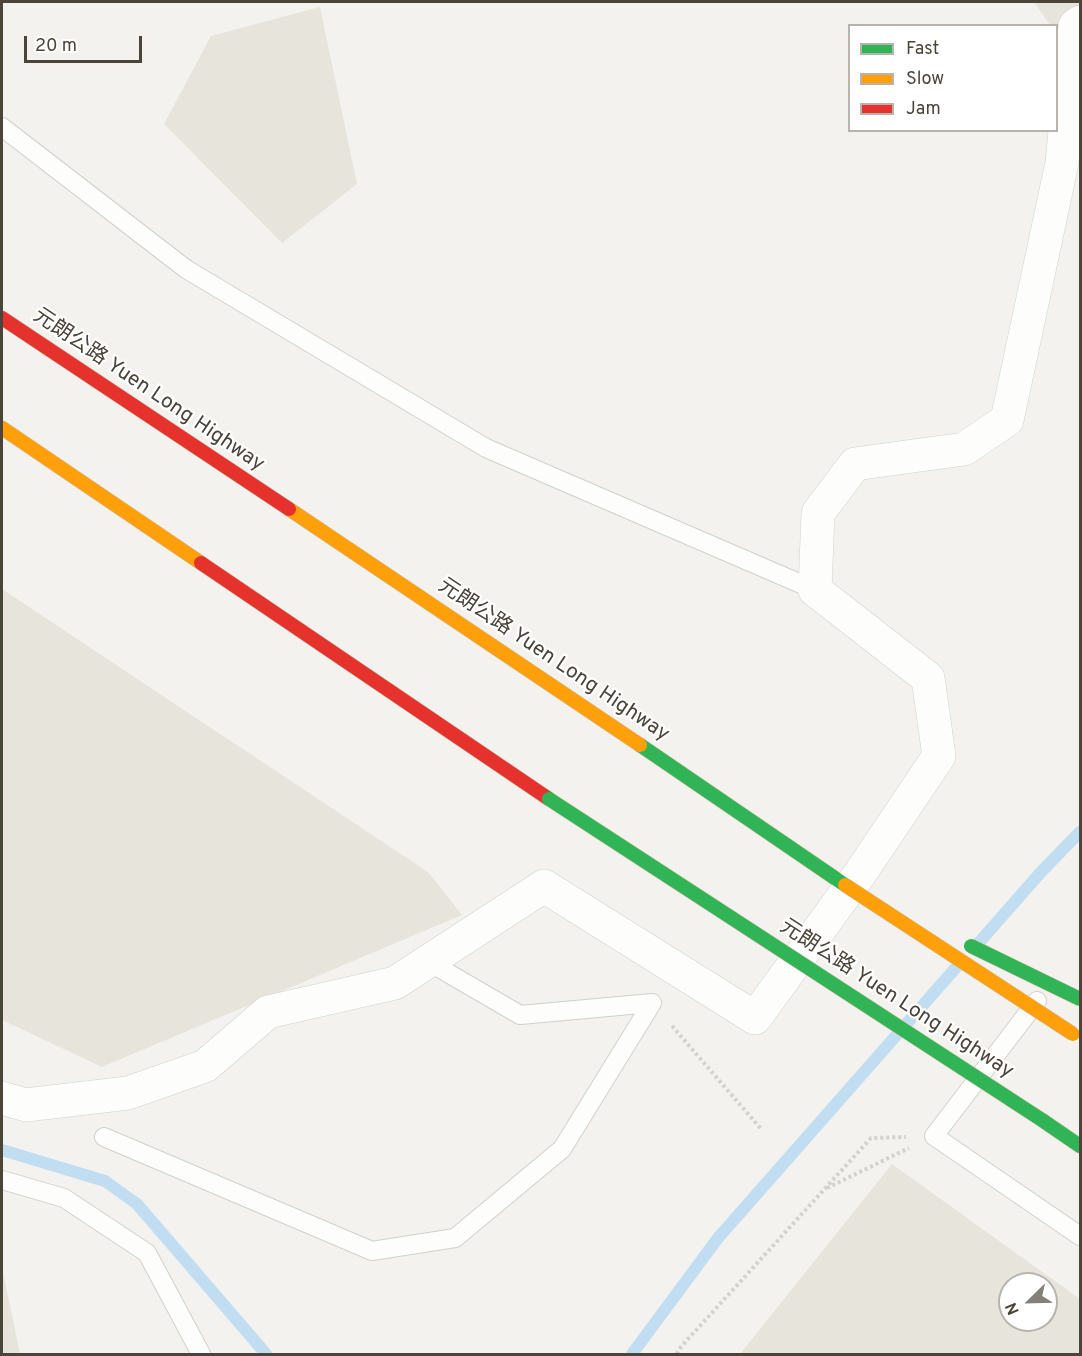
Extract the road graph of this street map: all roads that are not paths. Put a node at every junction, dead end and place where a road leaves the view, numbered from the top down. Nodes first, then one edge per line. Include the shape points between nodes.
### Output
1 (1080, 22) edge
2 (2, 127) edge
3 (2, 318) edge
4 (2, 428) edge
5 (815, 590) junction
6 (845, 885) junction
7 (942, 932) dead end
8 (963, 942) dead end
9 (429, 962) junction
10 (1043, 993) dead end
11 (1080, 999) edge
12 (1077, 1036) edge
13 (2, 1098) edge
14 (104, 1137) dead end
15 (1080, 1146) edge
16 (2, 1180) edge
17 (1080, 1236) edge
18 (201, 1354) edge

1 - 5 street via 1075,26 1062,163 1007,420 964,449 855,464 818,513
2 - 5 lane via 186,269 486,448
3 - 6 highway, 元朗公路 Yuen Long Highway
4 - 15 highway, 元朗公路 Yuen Long Highway, bridge via 549,799
5 - 9 street via 928,678 939,756 755,1018 544,886
6 - 7 highway, bridge
6 - 12 highway, 元朗公路 Yuen Long Highway, bridge
8 - 11 highway, bridge
9 - 13 street via 395,983 268,1012 206,1066 128,1093 26,1105
9 - 14 lane via 520,1015 652,1003 562,1149 454,1238 372,1251
10 - 17 lane via 934,1136
16 - 18 lane via 64,1198 147,1253

